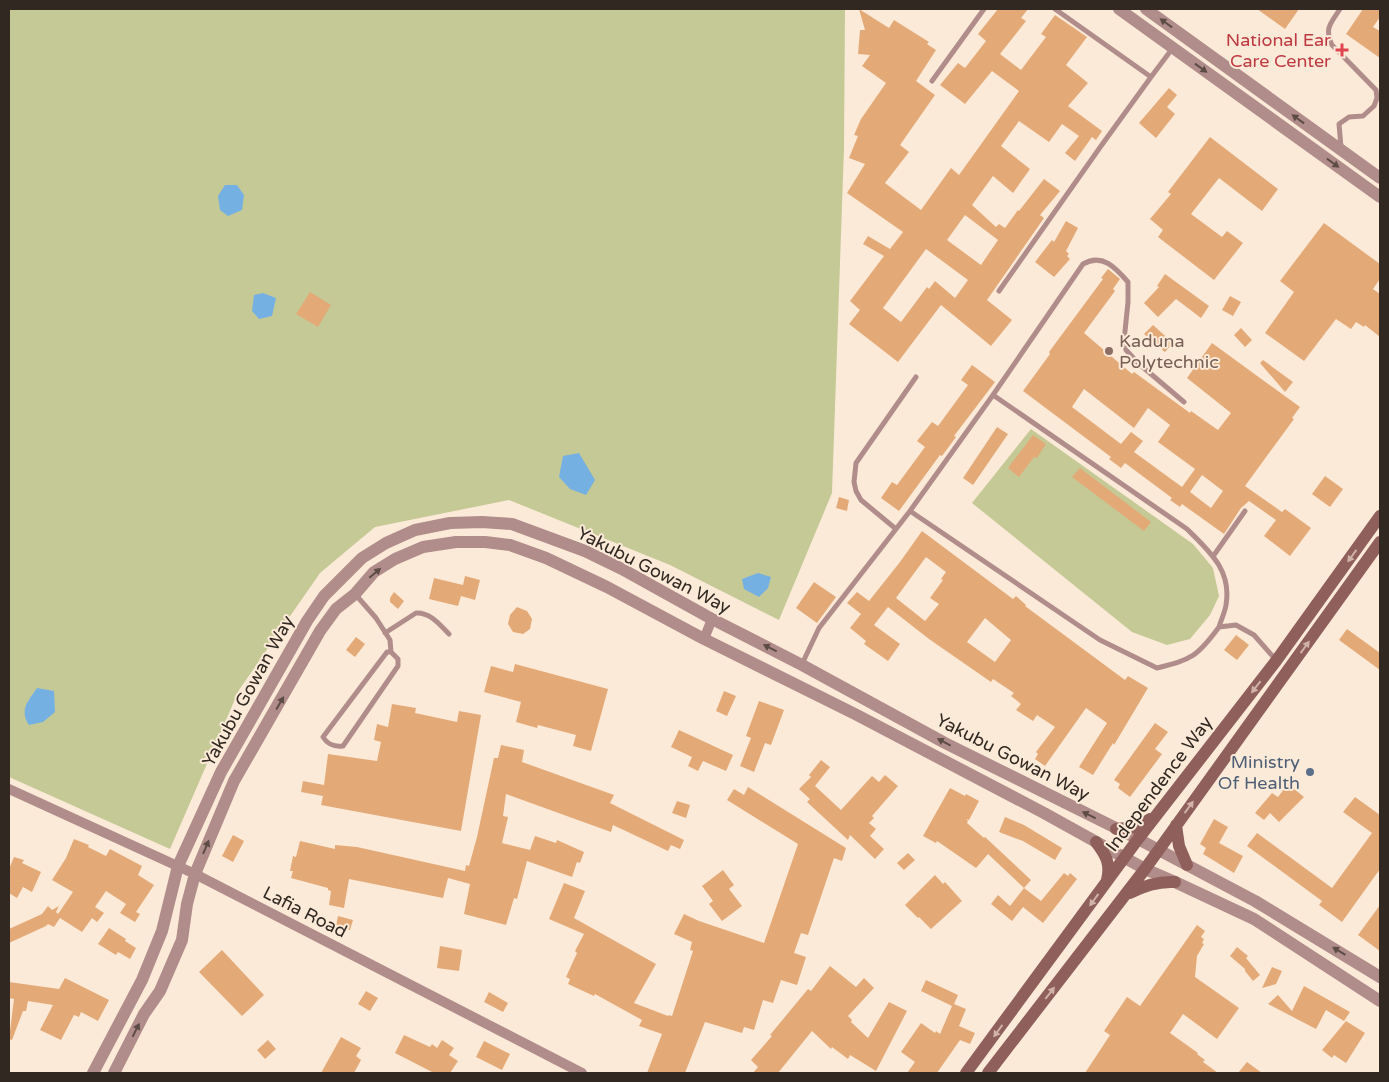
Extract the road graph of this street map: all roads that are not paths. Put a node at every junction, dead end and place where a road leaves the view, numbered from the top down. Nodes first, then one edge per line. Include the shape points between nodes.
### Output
1 (984, 9) edge
2 (1055, 9) edge
3 (1119, 9) edge
4 (1146, 9) edge
5 (1340, 9) edge
6 (1173, 48) junction
7 (1151, 77) junction
8 (932, 81) dead end
9 (1379, 100) edge
10 (1341, 149) junction
11 (1380, 178) edge
12 (1380, 197) edge
13 (999, 292) dead end
14 (916, 378) dead end
15 (993, 395) junction
16 (1184, 402) dead end
17 (910, 511) junction
18 (1245, 511) dead end
19 (1380, 516) edge
20 (896, 529) junction
21 (1380, 542) edge
22 (1214, 555) junction
23 (355, 594) junction
24 (712, 619) junction
25 (1219, 627) junction
26 (385, 633) junction
27 (449, 634) dead end
28 (704, 639) junction
29 (391, 652) junction
30 (1276, 661) junction
31 (802, 664) junction
32 (9, 789) edge
33 (1156, 816) junction
34 (1176, 826) junction
35 (1116, 828) junction
36 (1138, 839) junction
37 (1096, 842) junction
38 (1158, 850) junction
39 (1124, 858) junction
40 (1187, 865) junction
41 (178, 866) junction
42 (1145, 869) junction
43 (195, 874) junction
44 (1107, 882) junction
45 (1175, 882) junction
46 (1125, 896) junction
47 (1380, 977) edge
48 (1380, 1000) edge
49 (93, 1073) edge
50 (114, 1073) edge
51 (580, 1073) edge
52 (966, 1073) edge
53 (988, 1073) edge

1 - 8 lane
2 - 7 lane
3 - 6 street
10 -> 4 street
5 - 9 lane via 1328,27 1328,37 1376,90
6 - 7 lane
6 -> 12 street
7 - 13 lane
9 - 10 lane via 1363,116 1349,117 1339,124
10 - 11 street
14 - 20 lane via 856,462 854,482 861,500
15 - 16 lane via 1076,272 1092,259 1104,261 1128,282 1126,350
15 - 17 lane
15 - 22 lane via 1187,529
17 - 20 lane
17 - 25 lane via 1100,640 1157,668 1186,660 1203,649
18 - 22 lane
19 -> 30 main road, Independence Way
20 - 31 lane via 819,628
34 -> 21 main road, Independence Way
22 - 25 lane via 1222,568 1225,584 1226,604
23 - 26 lane
23 -> 28 street, Yakubu Gowan Way via 374,572 423,547 456,542 510,544 607,587
43 -> 23 street, Yakubu Gowan Way via 234,781 320,632 336,609
24 - 28 street
31 -> 24 street, Yakubu Gowan Way
24 - 41 street, Yakubu Gowan Way via 585,551 512,524 450,523 415,530 386,543 362,558 343,576 307,621 221,772
25 - 30 lane via 1236,625 1254,635
26 - 27 lane via 421,613 430,616
26 - 29 lane via 390,640
28 - 37 street, Yakubu Gowan Way via 863,718
29 - 29 lane via 386,652 323,737 329,744 343,746 398,666 398,659
30 -> 33 main road, Independence Way
35 -> 31 street, Yakubu Gowan Way via 946,743
32 - 41 street, Lafia Road
33 - 35 main road via 1138,827
33 - 36 main road, Independence Way
34 - 38 main road, Independence Way
34 - 40 main road
35 - 36 street, Yakubu Gowan Way
36 - 38 street, Yakubu Gowan Way
36 - 39 main road, Independence Way
37 - 39 street, Yakubu Gowan Way
37 - 44 main road via 1107,858 1110,870
38 - 40 street, Yakubu Gowan Way
38 - 42 main road, Independence Way
39 - 42 street, Yakubu Gowan Way
39 - 44 main road, Independence Way
47 -> 40 street, Yakubu Gowan Way via 1255,901
41 - 43 street, Lafia Road
41 - 49 street, Yakubu Gowan Way via 162,931 142,980
42 - 45 street, Yakubu Gowan Way
42 - 46 main road, Independence Way
50 -> 43 street, Yakubu Gowan Way via 144,1014 160,991 182,940
43 - 51 street, Lafia Road
44 -> 52 main road, Independence Way
45 - 46 main road via 1161,881
45 - 48 street, Yakubu Gowan Way via 1254,919
53 -> 46 main road, Independence Way

